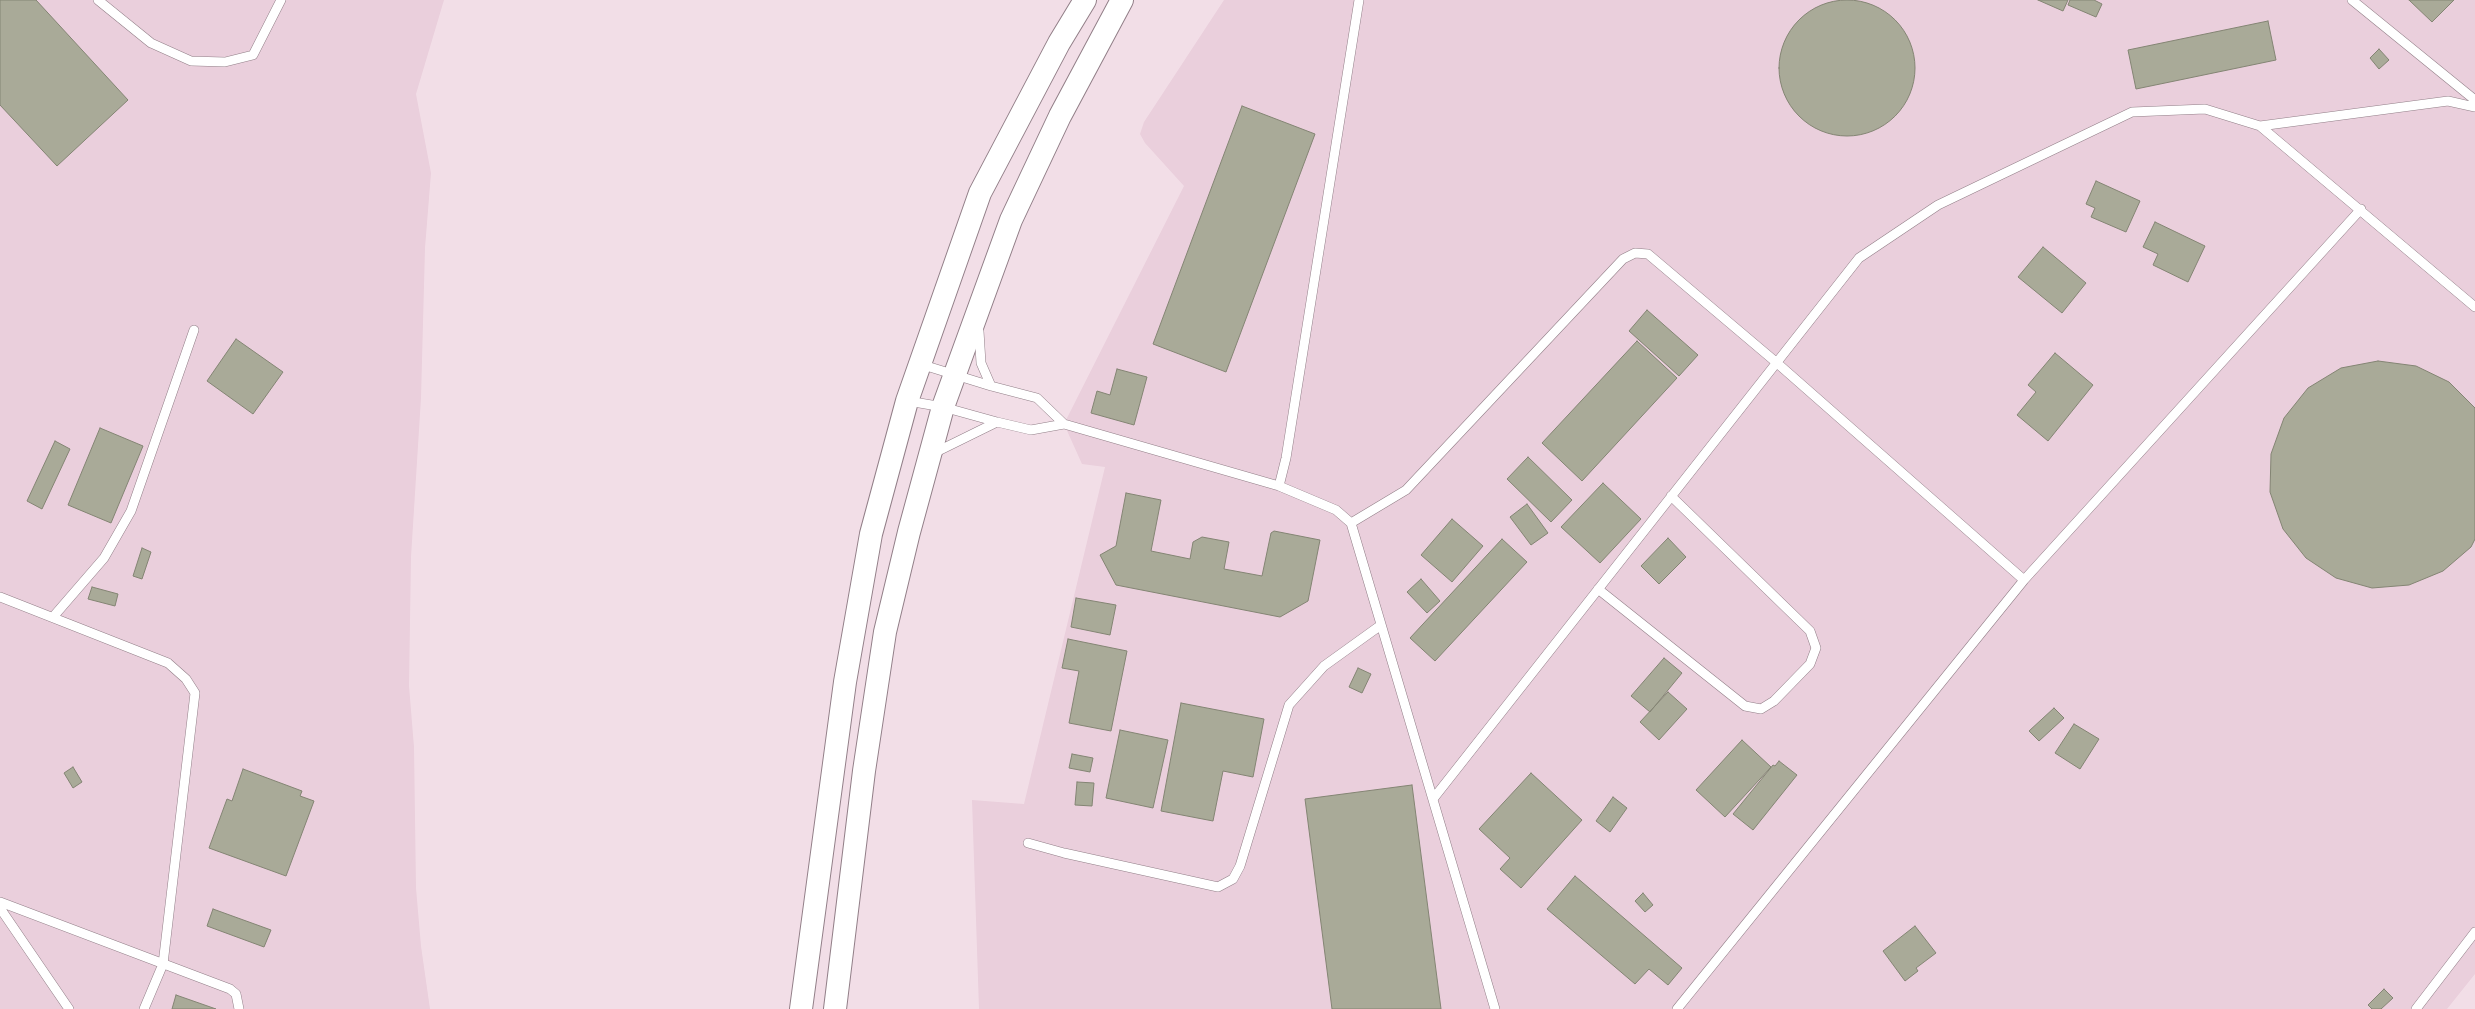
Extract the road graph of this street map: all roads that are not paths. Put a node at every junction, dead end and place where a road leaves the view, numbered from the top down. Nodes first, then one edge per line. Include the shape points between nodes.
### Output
1 (98, 0) edge
2 (281, 0) edge
3 (1086, 0) edge
4 (1122, 0) edge
5 (1358, 0) edge
6 (2352, 0) edge
7 (2475, 100) edge
8 (2475, 107) edge
9 (2260, 126) junction
10 (2361, 209) junction
11 (981, 299) junction
12 (2475, 307) edge
13 (194, 330) dead end
14 (1777, 362) junction
15 (920, 364) junction
16 (955, 374) junction
17 (991, 386) junction
18 (907, 401) junction
19 (944, 407) junction
20 (997, 422) junction
21 (1064, 424) junction
22 (932, 454) junction
23 (1279, 486) junction
24 (1672, 496) junction
25 (1351, 523) junction
26 (2024, 580) junction
27 (1598, 589) junction
28 (0, 597) edge
29 (53, 617) junction
30 (1381, 625) junction
31 (1433, 799) junction
32 (1028, 843) dead end
33 (0, 902) edge
34 (0, 908) edge
35 (2475, 932) edge
36 (162, 964) junction
37 (803, 986) junction
38 (836, 1001) edge
39 (68, 1009) edge
40 (144, 1009) edge
41 (239, 1009) edge
42 (801, 1009) edge
43 (1495, 1009) edge
44 (1677, 1009) edge
45 (2416, 1009) edge

1 - 2 lane via 151,43 191,61 225,62 253,55
3 - 15 main road via 1059,43 980,193
4 - 11 main road via 1056,124 1011,220
5 - 23 lane via 1288,448
6 - 7 lane
8 - 9 lane via 2448,102
9 - 10 lane
9 - 14 lane via 2205,109 2132,112 1938,205 1859,258
10 - 12 lane
10 - 26 lane
11 - 16 main road
11 - 17 lane via 978,337 981,363
13 - 29 lane via 131,511 104,558
14 - 24 lane
14 - 25 lane via 1648,254 1636,253 1623,259 1406,490
14 - 26 lane
15 - 16 lane
15 - 18 main road
16 - 17 lane
16 - 19 main road
17 - 21 lane via 1037,398
18 - 19 lane
18 - 37 main road via 871,534 845,682
19 - 20 lane
19 - 22 main road
20 - 21 lane via 1031,430
20 - 22 lane
21 - 23 lane
22 - 38 main road via 885,632 864,771
23 - 25 lane via 1336,510
24 - 27 lane
24 - 27 lane via 1810,631 1816,648 1810,664 1774,701 1761,709 1745,706
25 - 30 lane
26 - 44 lane
27 - 31 lane
28 - 29 lane
29 - 36 lane via 168,663 186,679 195,693
30 - 31 lane
30 - 32 lane via 1324,666 1289,705 1240,866 1233,879 1218,887
31 - 43 lane
33 - 36 lane
34 - 39 lane
35 - 45 lane
36 - 40 lane
36 - 41 lane via 230,989 236,994
37 - 38 main road
37 - 42 main road

